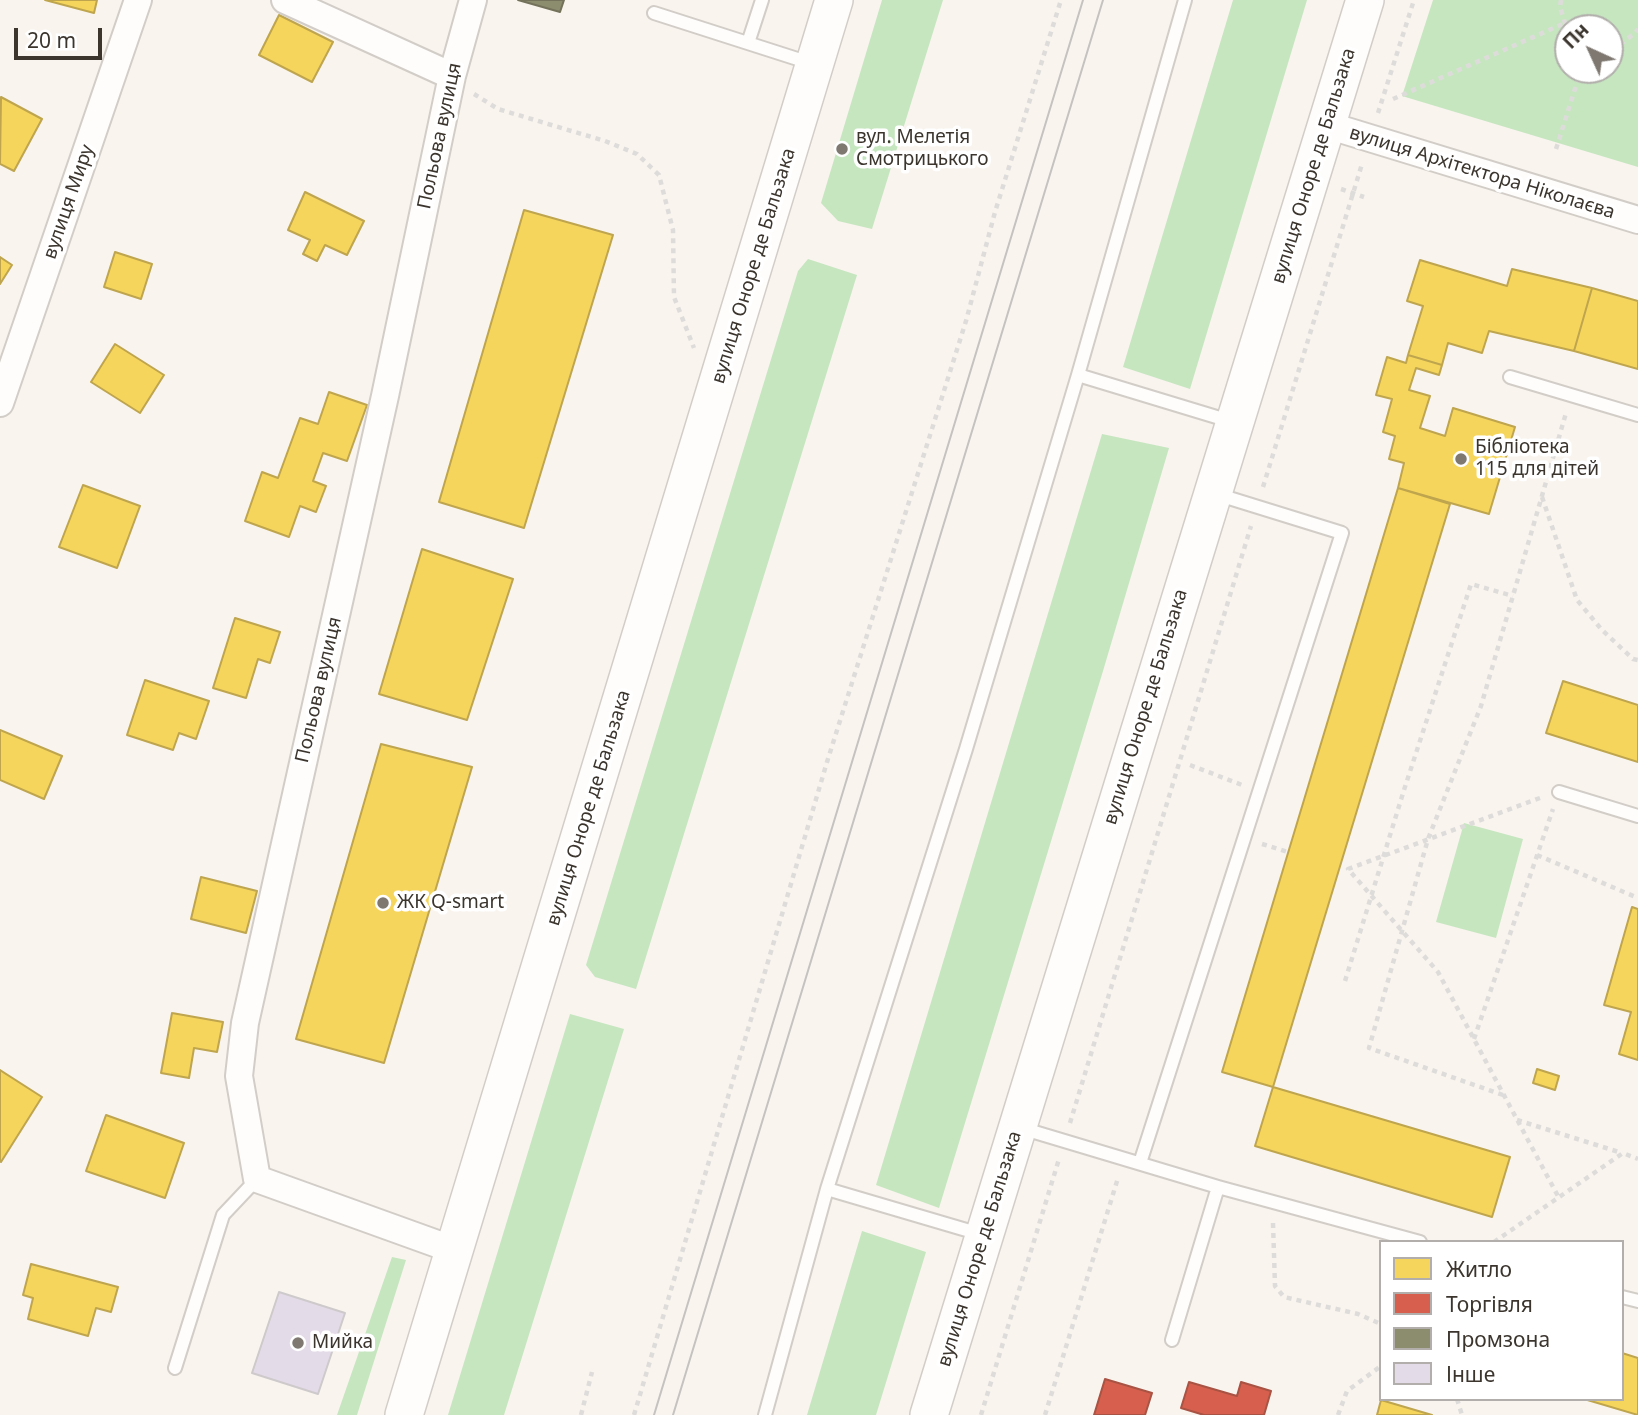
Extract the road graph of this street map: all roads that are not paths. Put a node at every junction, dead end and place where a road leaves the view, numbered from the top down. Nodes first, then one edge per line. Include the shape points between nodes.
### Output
1 (138, 0) edge
2 (285, 0) edge
3 (473, 0) edge
4 (762, 0) edge
5 (834, 0) edge
6 (1185, 0) edge
7 (1365, 0) edge
8 (654, 13) dead end
9 (748, 43) junction
10 (814, 64) junction
11 (452, 76) junction
12 (1327, 125) junction
13 (1638, 220) edge
14 (1078, 375) junction
15 (1510, 377) dead end
16 (0, 403) edge
17 (1638, 415) edge
18 (1234, 423) junction
19 (1212, 493) junction
20 (1559, 792) road end
21 (1638, 816) edge
22 (1018, 1126) junction
23 (1140, 1163) junction
24 (257, 1179) junction
25 (1218, 1187) junction
26 (827, 1189) junction
27 (984, 1235) junction
28 (1413, 1240) edge
29 (454, 1250) junction
30 (1172, 1340) dead end
31 (175, 1368) dead end
32 (404, 1415) edge
33 (765, 1415) edge
34 (929, 1415) edge

1 - 16 street, вулиця Миру
2 - 11 street
3 - 11 street, Польова вулиця
4 - 9 lane
5 - 10 street, вулиця Оноре де Бальзака
6 - 14 lane
7 - 12 street, вулиця Оноре де Бальзака
8 - 9 lane
9 - 10 lane
10 - 29 street, вулиця Оноре де Бальзака
11 - 24 street, Польова вулиця via 245,1023 239,1076
12 - 13 street, вулиця Архітектора Ніколаєва
12 - 18 street, вулиця Оноре де Бальзака
14 - 18 lane
14 - 26 lane
15 - 17 lane
18 - 19 street, вулиця Оноре де Бальзака
19 - 22 street, вулиця Оноре де Бальзака
19 - 23 lane via 1342,533
20 - 21 lane
22 - 23 lane
22 - 27 street, вулиця Оноре де Бальзака
23 - 25 lane
24 - 29 street
24 - 31 lane via 223,1215
25 - 28 lane
25 - 30 lane
26 - 27 lane
26 - 33 lane
27 - 34 street, вулиця Оноре де Бальзака
29 - 32 street, вулиця Оноре де Бальзака

